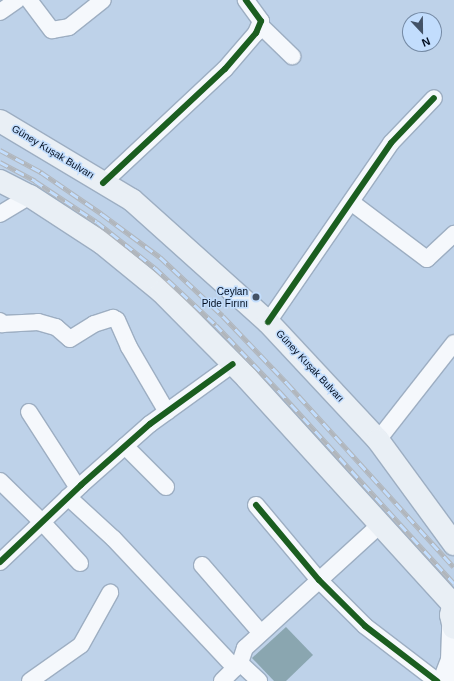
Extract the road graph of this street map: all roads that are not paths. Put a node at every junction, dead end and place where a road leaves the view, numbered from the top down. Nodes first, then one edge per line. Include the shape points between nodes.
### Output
1 (17, 0) edge
2 (28, 0) edge
3 (103, 0) edge
4 (246, 0) edge
5 (0, 12) edge
6 (260, 25) junction
7 (292, 56) dead end
8 (434, 98) dead end
9 (0, 121) edge
10 (0, 181) edge
11 (103, 183) junction
12 (30, 196) junction
13 (350, 202) junction
14 (0, 214) edge
15 (454, 234) edge
16 (0, 321) edge
17 (268, 322) junction
18 (454, 343) edge
19 (233, 364) junction
20 (28, 412) dead end
21 (167, 412) junction
22 (378, 440) junction
23 (125, 446) junction
24 (0, 481) edge
25 (166, 487) dead end
26 (73, 492) junction
27 (256, 504) dead end
28 (42, 522) junction
29 (382, 523) junction
30 (454, 544) edge
31 (0, 562) edge
32 (80, 563) dead end
33 (202, 565) dead end
34 (319, 580) junction
35 (110, 593) dead end
36 (453, 601) edge
37 (454, 627) edge
38 (261, 633) junction
39 (453, 659) edge
40 (238, 665) junction
41 (30, 681) edge
42 (222, 681) edge
43 (259, 681) edge
44 (437, 681) edge
45 (444, 681) edge

1 - 5 street
2 - 3 street via 52,30 69,27
4 - 6 street via 261,22
6 - 7 street
6 - 11 street via 225,69
8 - 13 street via 391,143
9 - 11 main road, Güney Kuşak Bulvarı
10 - 12 main road
11 - 17 main road, Güney Kuşak Bulvarı via 132,200
12 - 14 street
12 - 19 main road via 102,244 162,292
13 - 15 street via 426,259
13 - 17 street
16 - 21 street via 2,324 38,322 56,327 70,338 94,324 113,318 117,320 129,347
17 - 22 main road, Güney Kuşak Bulvarı
18 - 22 street
19 - 21 street
19 - 29 main road
20 - 26 street
21 - 23 street
22 - 30 main road, Güney Kuşak Bulvarı
23 - 25 street
23 - 26 street
24 - 28 street
26 - 28 street
26 - 40 street via 114,539
27 - 34 street
28 - 31 street
28 - 32 street
29 - 34 street
29 - 36 main road
33 - 38 street
34 - 38 street
34 - 44 street via 365,626
35 - 41 street via 81,645
36 - 37 main road via 451,615
37 - 39 main road
38 - 40 street via 245,648
39 - 45 main road
40 - 42 street
40 - 43 street

